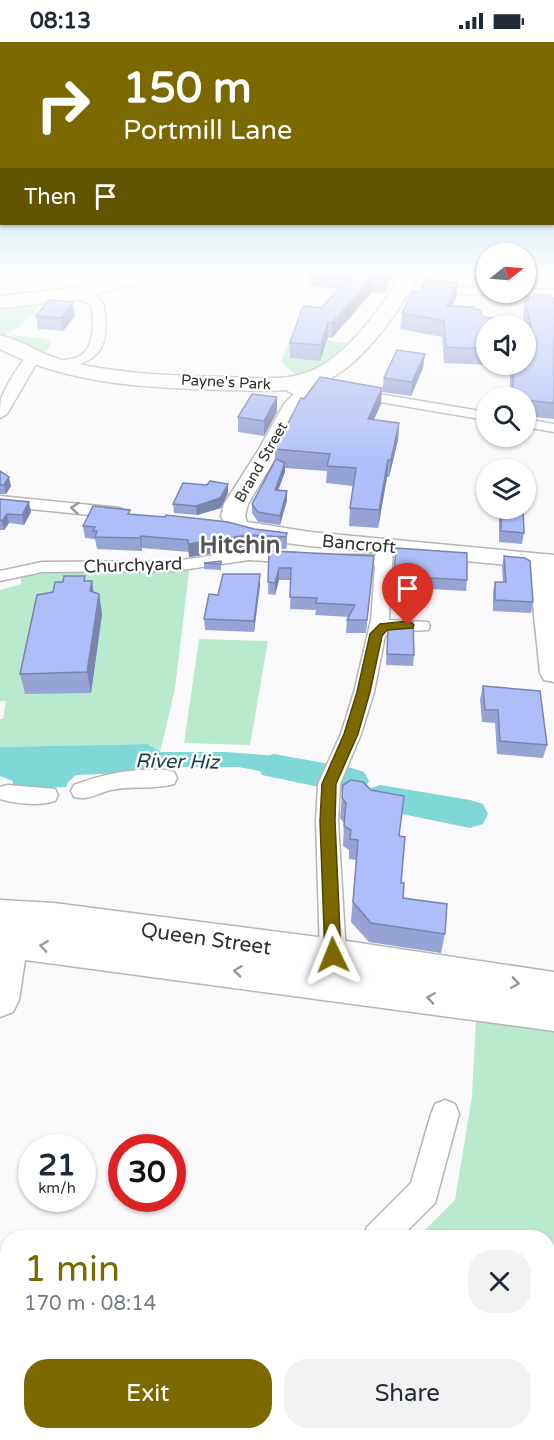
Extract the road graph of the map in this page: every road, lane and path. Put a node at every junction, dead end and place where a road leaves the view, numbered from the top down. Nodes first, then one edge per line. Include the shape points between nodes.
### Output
1 (98, 338) edge
2 (358, 338) edge
3 (0, 341) edge
4 (33, 357) junction
5 (58, 365) junction
6 (302, 386) junction
7 (0, 414) edge
8 (476, 414) edge
9 (536, 425) edge
10 (554, 428) edge
11 (0, 501) edge
12 (138, 515) edge
13 (226, 526) joint
14 (385, 553) junction
15 (313, 554) junction
16 (548, 562) edge
17 (0, 576) edge
18 (421, 626) dead end
19 (376, 634) junction
20 (554, 673) edge
21 (166, 778) dead end
22 (8, 793) dead end
23 (6, 928) edge
24 (331, 969) junction
25 (554, 988) edge
26 (0, 1000) edge
27 (554, 1014) edge
28 (445, 1114) dead end
29 (386, 1230) edge

1 - 5 street via 89,357
2 - 6 main road
3 - 4 main road, Payne's Park
4 - 5 main road, Payne's Park
4 - 7 street
5 - 6 main road, Payne's Park via 123,377
6 - 8 street
6 - 13 street, Brand Street
9 - 10 street
12 -> 11 street
13 - 15 street, Bancroft via 255,532
14 - 15 street, Bancroft
14 - 16 street, Bancroft
14 - 19 street
15 - 17 street, Churchyard via 249,555 176,566 42,567
16 - 20 street
18 - 19 street via 384,626
19 - 24 street via 351,734 329,784
21 - 22 street via 157,782 140,778 105,782 47,797
23 - 24 street, Queen Street
23 - 26 street
24 -> 25 street, Queen Street
27 -> 24 street, Queen Street
28 - 29 street via 424,1192

